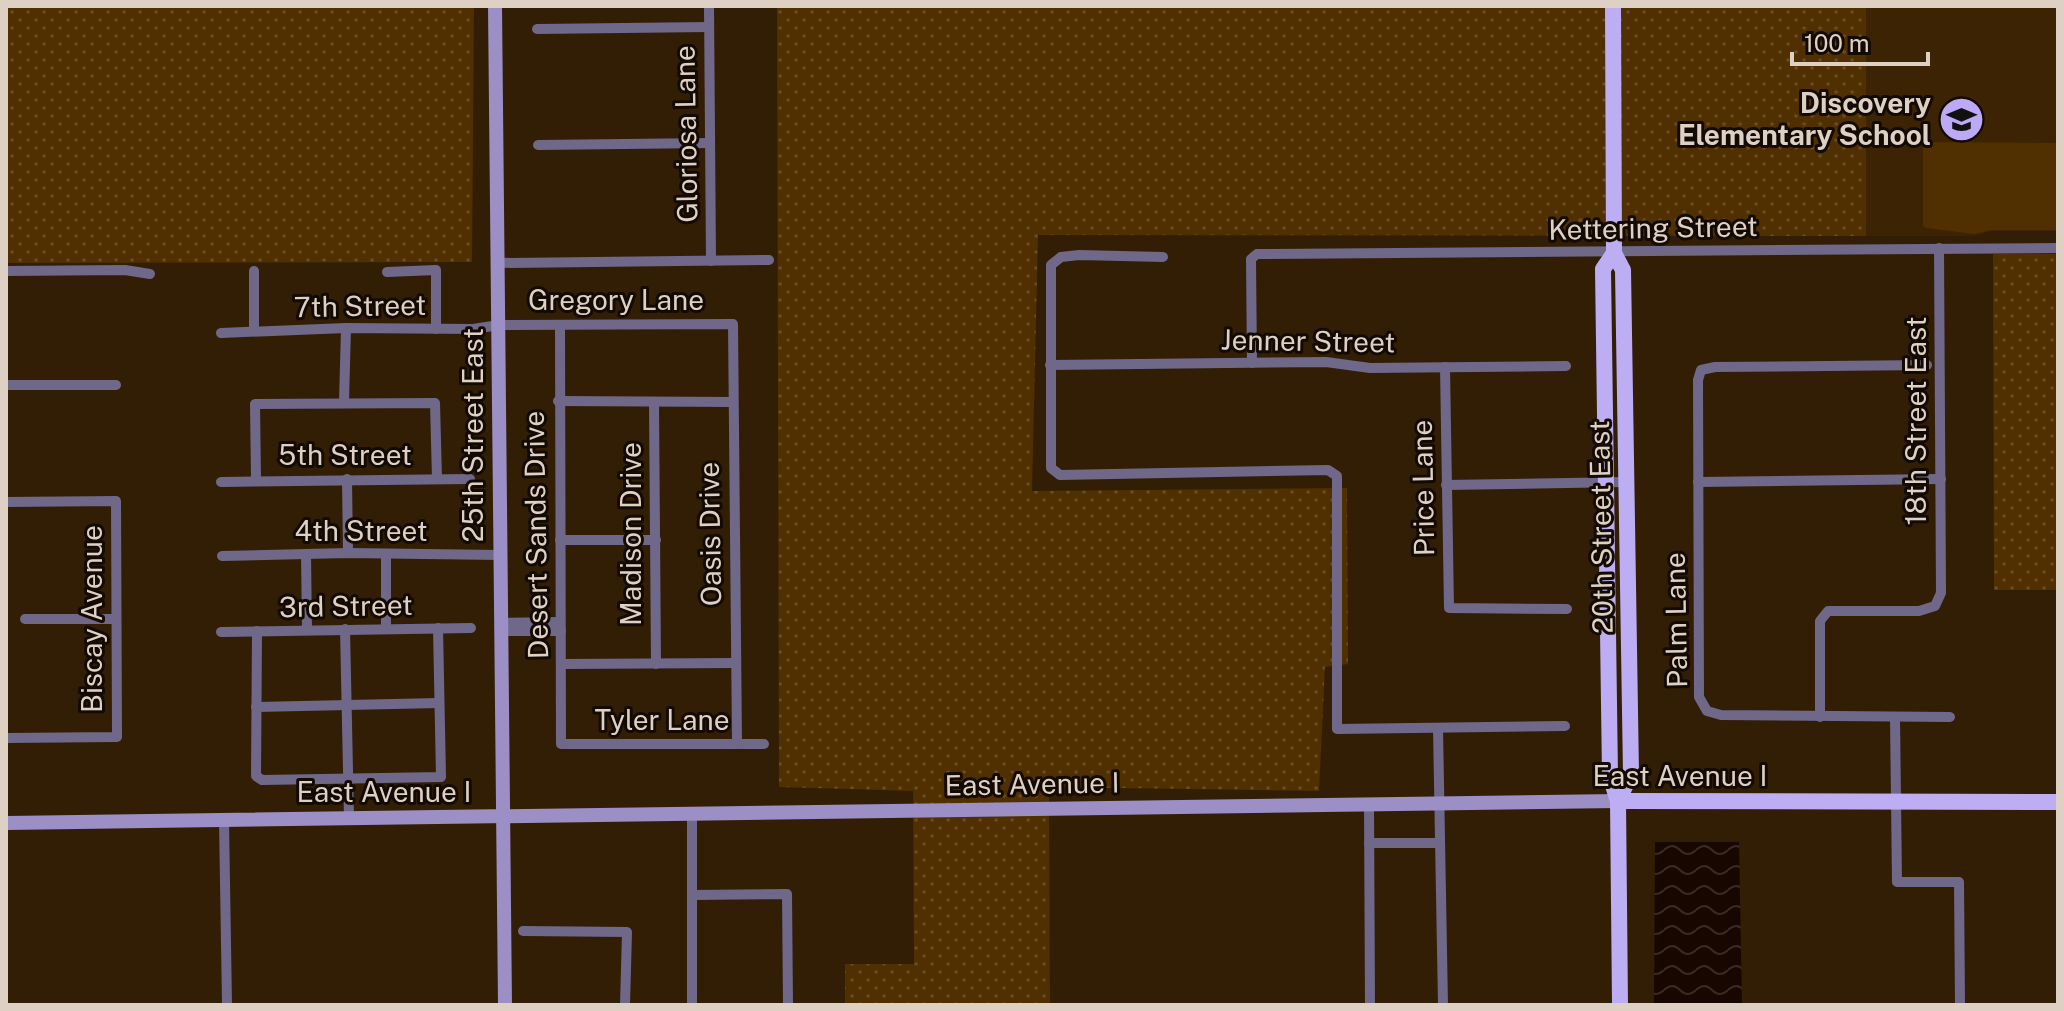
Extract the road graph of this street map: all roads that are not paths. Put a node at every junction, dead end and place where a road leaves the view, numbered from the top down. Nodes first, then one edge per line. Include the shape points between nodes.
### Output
1 (495, 6) edge
2 (709, 6) edge
3 (1613, 6) edge
4 (709, 27) junction
5 (537, 29) dead end
6 (710, 143) junction
7 (538, 145) dead end
8 (1939, 248) junction
9 (2058, 248) edge
10 (1614, 253) junction
11 (1163, 257) dead end
12 (769, 260) dead end
13 (711, 261) junction
14 (498, 263) junction
15 (6, 271) edge
16 (254, 271) dead end
17 (387, 272) dead end
18 (150, 274) dead end
19 (733, 324) joint
20 (499, 325) junction
21 (560, 325) junction
22 (346, 328) junction
23 (436, 329) junction
24 (254, 331) junction
25 (221, 333) dead end
26 (1252, 363) junction
27 (1050, 365) junction
28 (1927, 365) dead end
29 (1566, 366) dead end
30 (1445, 367) junction
31 (6, 385) edge
32 (116, 385) dead end
33 (558, 401) junction
34 (344, 402) junction
35 (733, 402) junction
36 (654, 403) junction
37 (347, 479) junction
38 (437, 479) junction
39 (470, 479) dead end
40 (1941, 479) junction
41 (256, 480) junction
42 (221, 482) dead end
43 (1625, 482) junction
44 (1698, 482) junction
45 (1606, 483) junction
46 (1446, 485) junction
47 (6, 502) edge
48 (560, 540) junction
49 (656, 540) junction
50 (348, 553) junction
51 (306, 554) junction
52 (386, 554) junction
53 (500, 555) junction
54 (222, 556) dead end
55 (1567, 609) dead end
56 (25, 619) dead end
57 (116, 619) junction
58 (561, 626) junction
59 (500, 627) junction
60 (438, 628) junction
61 (471, 628) dead end
62 (345, 629) junction
63 (386, 629) junction
64 (307, 630) junction
65 (257, 631) junction
66 (221, 632) dead end
67 (735, 663) junction
68 (562, 664) junction
69 (656, 664) junction
70 (439, 703) junction
71 (347, 704) junction
72 (256, 707) junction
73 (1820, 717) junction
74 (1950, 717) dead end
75 (1895, 718) junction
76 (1565, 726) dead end
77 (1438, 728) junction
78 (6, 738) edge
79 (561, 744) joint
80 (737, 744) junction
81 (764, 744) dead end
82 (348, 777) junction
83 (1618, 801) junction
84 (1896, 802) junction
85 (2058, 802) edge
86 (1369, 804) junction
87 (1439, 804) junction
88 (692, 815) junction
89 (349, 818) junction
90 (504, 818) junction
91 (224, 820) junction
92 (6, 823) edge
93 (1369, 843) junction
94 (1438, 843) junction
95 (693, 895) junction
96 (523, 931) dead end
97 (227, 1005) edge
98 (505, 1005) edge
99 (625, 1005) edge
100 (692, 1005) edge
101 (788, 1005) edge
102 (1370, 1005) edge
103 (1443, 1005) edge
104 (1620, 1005) edge
105 (1960, 1005) edge

1 - 14 main road, 25th Street East
2 - 4 street, Gloriosa Lane
3 - 10 main road, 20th Street East
4 - 5 street
4 - 6 street, Gloriosa Lane
6 - 7 street
6 - 13 street, Gloriosa Lane
8 - 9 street, Kettering Street
8 - 10 street, Kettering Street
8 - 40 street, 18th Street East
10 - 26 street, Kettering Street via 1257,254 1251,259
10 - 43 main road, 20th Street East via 1623,270
10 - 45 main road, 20th Street East via 1603,269
11 - 27 street via 1079,255 1061,257 1051,265
12 - 13 street
13 - 14 street
14 - 20 main road, 25th Street East
15 - 18 street
16 - 24 street
17 - 23 street via 436,270
19 - 21 street, Gregory Lane
19 - 35 street, Oasis Drive
20 - 21 street, Gregory Lane
20 - 23 street, 7th Street
20 - 53 main road, 25th Street East
21 - 33 street, Desert Sands Drive
22 - 23 street, 7th Street
22 - 24 street, 7th Street
22 - 34 street
24 - 25 street, 7th Street
26 - 27 street, Jenner Street
26 - 30 street, Jenner Street
27 - 77 street via 1051,468 1060,475 1328,470 1337,476 1337,729
28 - 44 street, Palm Lane via 1701,370
29 - 30 street, Jenner Street
30 - 46 street, Price Lane
31 - 32 street
33 - 36 street
33 - 48 street, Desert Sands Drive
34 - 38 street via 435,403
34 - 41 street via 255,404
35 - 36 street
35 - 67 street, Oasis Drive
36 - 49 street, Madison Drive
37 - 38 street, 5th Street
37 - 41 street, 5th Street
37 - 50 street
38 - 39 street, 5th Street
40 - 44 street
40 - 73 street, 18th Street East via 1941,593 1935,606 1919,611 1828,611 1820,621
41 - 42 street, 5th Street
43 - 45 street
43 - 83 main road, 20th Street East via 1631,774
44 - 73 street, Palm Lane via 1699,697 1707,711 1721,715
45 - 46 street
45 - 83 main road, 20th Street East via 1610,776
46 - 55 street, Price Lane via 1449,608
47 - 57 street, Biscay Avenue via 116,501
48 - 49 street
48 - 58 street, Desert Sands Drive
49 - 69 street, Madison Drive
50 - 51 street, 4th Street
50 - 52 street, 4th Street
51 - 54 street, 4th Street
51 - 64 street
52 - 53 street, 4th Street
52 - 63 street
53 - 59 main road, 25th Street East
56 - 57 street
57 - 78 street, Biscay Avenue via 117,737
58 - 59 street
58 - 68 street, Desert Sands Drive
59 - 90 main road, 25th Street East
60 - 61 street, 3rd Street
60 - 63 street, 3rd Street
60 - 70 street
62 - 63 street, 3rd Street
62 - 64 street, 3rd Street
62 - 71 street
64 - 65 street, 3rd Street
65 - 66 street, 3rd Street
65 - 72 street
67 - 69 street
67 - 80 street, Oasis Drive
68 - 69 street
68 - 79 street, Desert Sands Drive
70 - 71 street
70 - 82 street via 441,777
71 - 72 street
71 - 82 street
72 - 82 street via 256,776
73 - 75 street, Palm Lane
74 - 75 street, Palm Lane
75 - 84 street
76 - 77 street
77 - 87 street
79 - 80 street, Tyler Lane
80 - 81 street, Tyler Lane
82 - 89 street
83 - 84 main road, East Avenue I
83 - 87 main road, East Avenue I
83 - 104 main road, 20th Street East
84 - 85 main road, East Avenue I
84 - 105 street via 1897,882 1959,882
86 - 87 main road, East Avenue I
86 - 88 main road, East Avenue I
86 - 93 street
87 - 94 street
88 - 90 main road, East Avenue I
88 - 95 street
89 - 90 main road, East Avenue I
89 - 91 main road, East Avenue I
90 - 98 main road, 25th Street East
91 - 92 main road, East Avenue I
91 - 97 street
93 - 94 street
93 - 102 street
94 - 103 street
95 - 100 street
95 - 101 street via 787,894
96 - 99 street via 627,932

